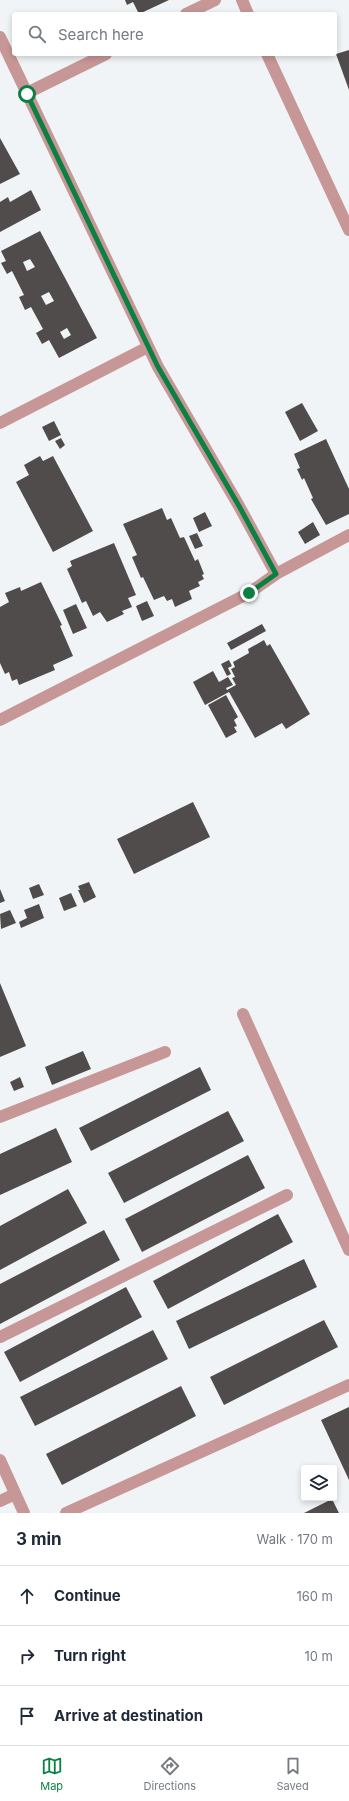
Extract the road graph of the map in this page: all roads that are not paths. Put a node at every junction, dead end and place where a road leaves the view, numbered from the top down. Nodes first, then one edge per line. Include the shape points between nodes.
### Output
1 (214, 0) edge
2 (242, 0) edge
3 (190, 12) edge
4 (247, 12) edge
5 (0, 37) edge
6 (102, 56) edge
7 (268, 56) edge
8 (27, 94) junction
9 (349, 230) edge
10 (148, 347) junction
11 (0, 423) edge
12 (349, 535) edge
13 (276, 574) junction
14 (0, 720) edge
15 (243, 1014) dead end
16 (165, 1052) dead end
17 (0, 1117) edge
18 (287, 1195) dead end
19 (349, 1250) edge
20 (0, 1337) edge
21 (349, 1385) edge
22 (0, 1460) edge
23 (15, 1494) junction
24 (0, 1501) edge
25 (24, 1513) edge
26 (66, 1513) edge

1 - 3 street
2 - 4 street
5 - 8 street
6 - 8 street
7 - 9 street
8 - 10 street
10 - 11 street
10 - 13 street
12 - 13 street
13 - 14 street via 249,593
15 - 19 street
16 - 17 street
18 - 20 street
21 - 26 street
22 - 23 street
23 - 24 street
23 - 25 street

